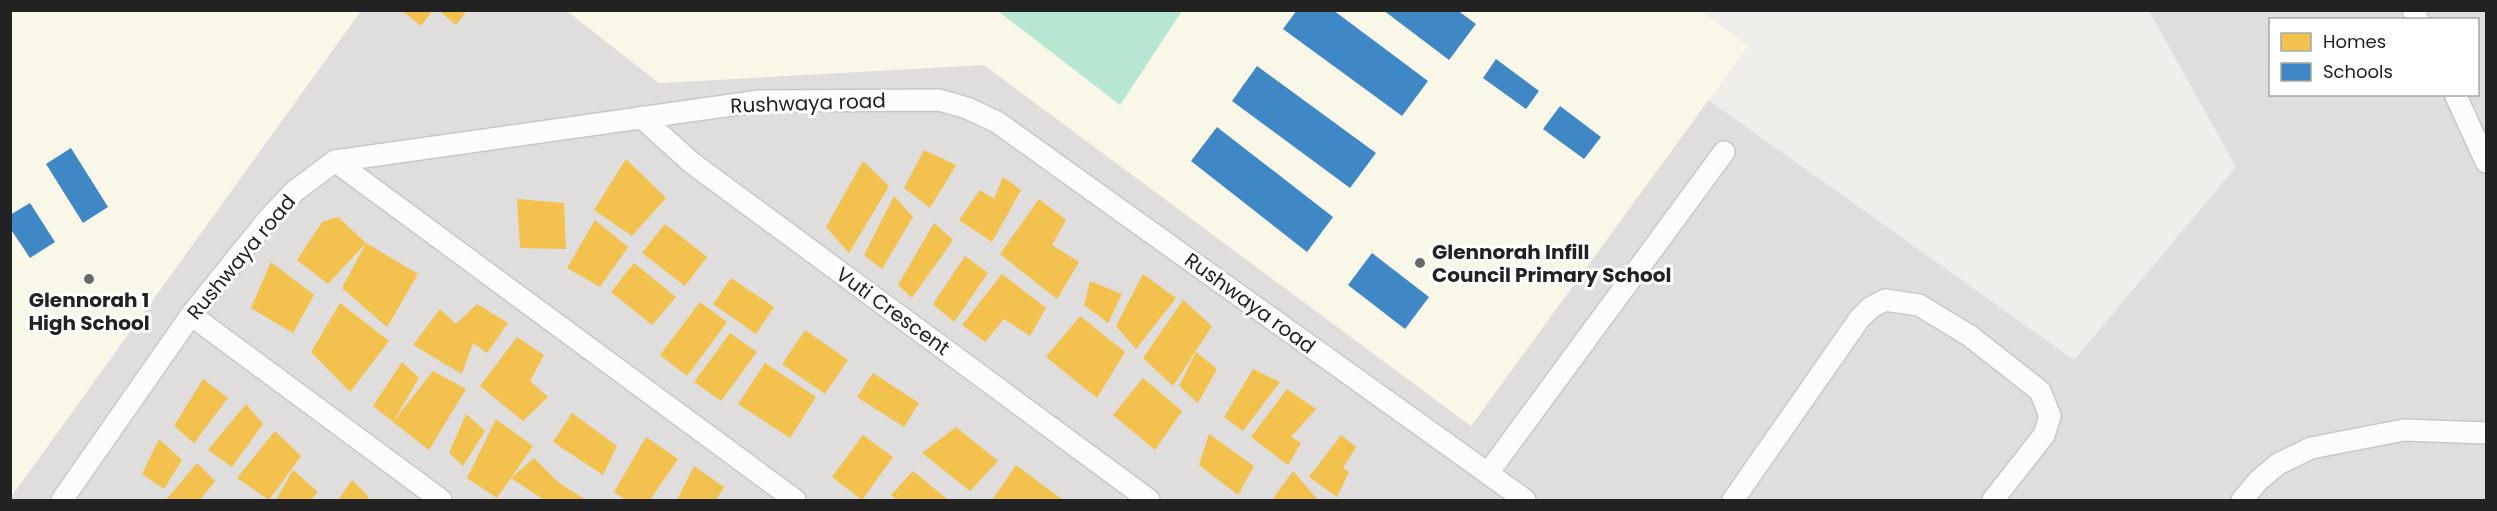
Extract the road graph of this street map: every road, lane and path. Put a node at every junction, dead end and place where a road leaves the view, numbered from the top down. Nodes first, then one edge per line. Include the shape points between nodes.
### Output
1 (2456, 96) edge
2 (641, 117) junction
3 (1724, 152) dead end
4 (335, 161) junction
5 (2487, 162) edge
6 (191, 315) junction
7 (2487, 432) edge
8 (1488, 472) junction
9 (70, 498) edge
10 (441, 501) edge
11 (795, 501) edge
12 (1149, 501) edge
13 (1525, 501) edge
14 (1733, 501) edge
15 (1993, 501) edge
16 (2242, 501) edge

1 - 5 street
2 - 4 street, Rushwaya road
2 - 8 street, Rushwaya road via 760,101 939,100 967,108 997,122
2 - 12 street, Vuti Crescent via 692,164
3 - 8 street
4 - 6 street, Rushwaya road via 269,218
4 - 11 street
6 - 9 street, Rushwaya road
6 - 10 street
7 - 16 street via 2404,430 2311,448 2278,464
8 - 13 street, Rushwaya road
14 - 15 street via 1860,318 1886,300 1918,305 1970,336 2040,391 2050,416 2044,435

